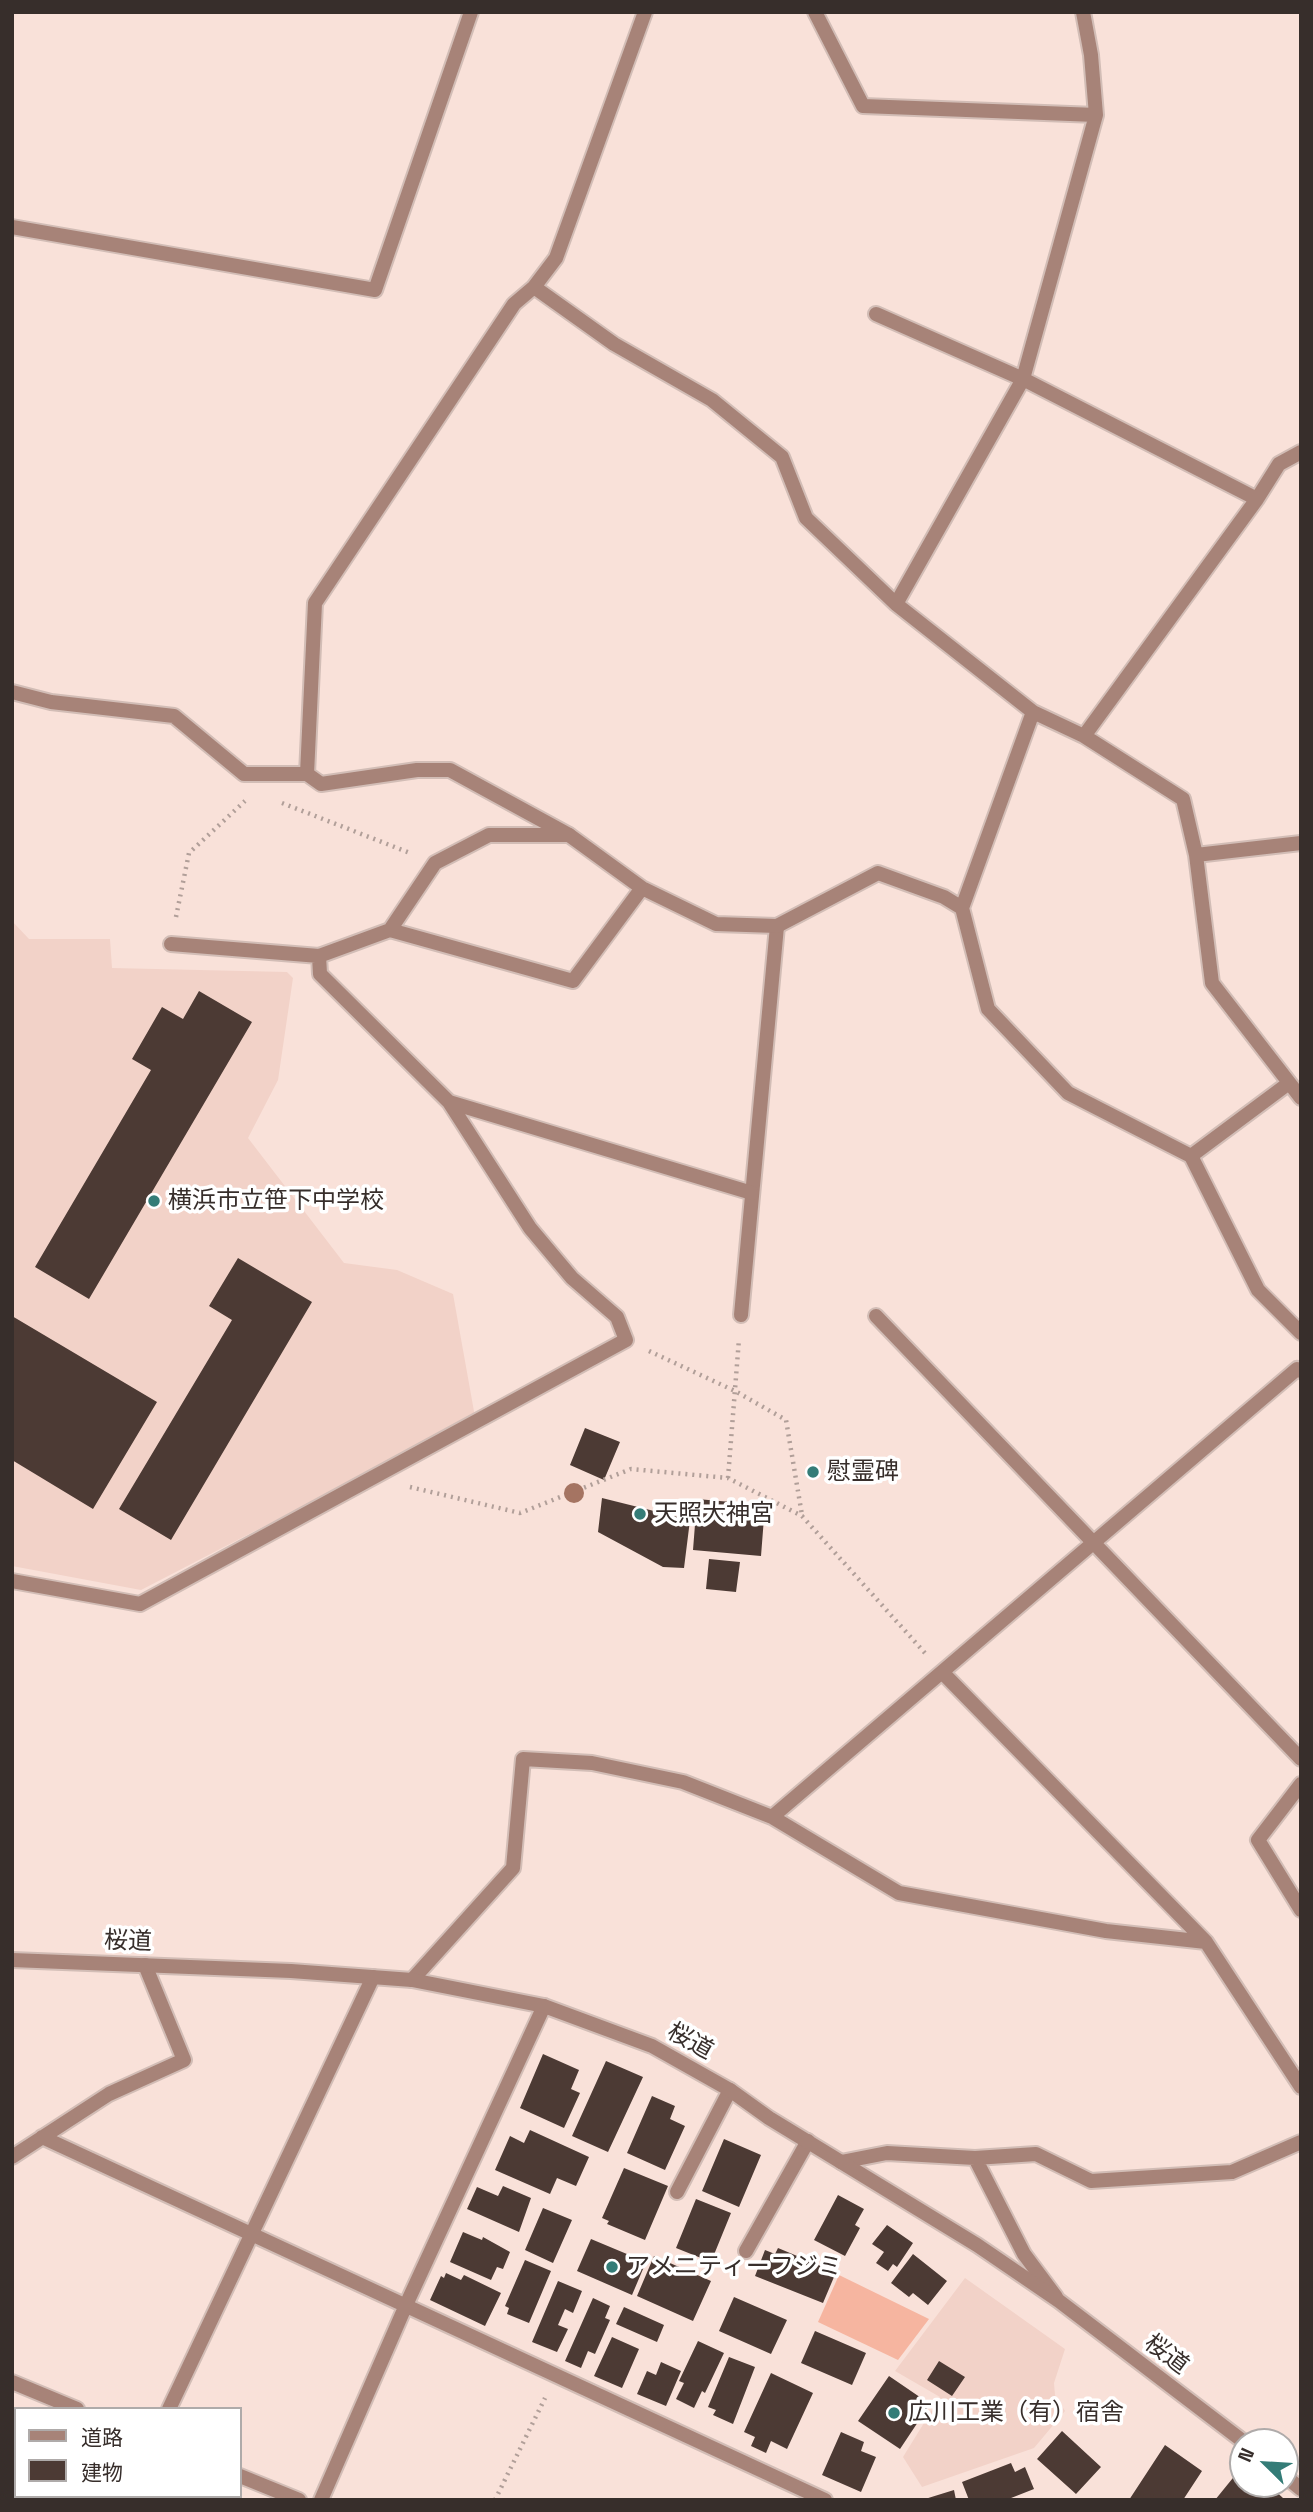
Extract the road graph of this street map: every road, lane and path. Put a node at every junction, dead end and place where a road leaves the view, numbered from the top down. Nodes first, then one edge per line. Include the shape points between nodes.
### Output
1 (471, 12) edge
2 (645, 12) edge
3 (815, 12) edge
4 (1083, 12) edge
5 (1096, 114) junction
6 (12, 227) edge
7 (534, 287) junction
8 (876, 314) dead end
9 (1023, 379) junction
10 (1301, 452) edge
11 (1257, 499) junction
12 (896, 604) junction
13 (12, 692) edge
14 (1033, 712) junction
15 (1084, 736) junction
16 (267, 774) junction
17 (307, 774) junction
18 (281, 802) dead end
19 (569, 835) junction
20 (1301, 843) edge
21 (1196, 855) junction
22 (435, 863) junction
23 (642, 888) junction
24 (962, 908) junction
25 (777, 926) junction
26 (390, 930) junction
27 (171, 944) joint
28 (318, 956) junction
29 (1289, 1083) junction
30 (1301, 1098) edge
31 (449, 1102) junction
32 (1191, 1156) junction
33 (752, 1193) junction
34 (741, 1315) joint
35 (876, 1316) dead end
36 (1301, 1333) edge
37 (626, 1340) junction
38 (1301, 1371) edge
39 (735, 1391) junction
40 (372, 1478) junction
41 (727, 1478) junction
42 (802, 1516) junction
43 (1093, 1542) junction
44 (12, 1581) edge
45 (942, 1671) junction
46 (1301, 1759) edge
47 (1301, 1784) edge
48 (772, 1817) junction
49 (1301, 1910) edge
50 (1206, 1942) junction
51 (12, 1959) edge
52 (145, 1965) junction
53 (373, 1977) junction
54 (412, 1980) junction
55 (544, 2006) junction
56 (1301, 2087) edge
57 (730, 2090) junction
58 (42, 2137) junction
59 (808, 2141) junction
60 (1301, 2142) edge
61 (12, 2157) edge
62 (975, 2158) junction
63 (841, 2162) junction
64 (677, 2192) dead end
65 (251, 2233) junction
66 (746, 2251) dead end
67 (1059, 2301) junction
68 (406, 2305) junction
69 (12, 2382) edge
70 (72, 2407) edge
71 (170, 2407) edge
72 (531, 2424) dead end
73 (1229, 2431) edge
74 (242, 2477) edge
75 (299, 2500) edge
76 (321, 2500) edge
77 (495, 2500) edge
78 (825, 2500) edge

1 - 6 street via 375,290
2 - 7 street via 556,258
3 - 5 street via 863,106
4 - 5 street
5 - 9 street
7 - 12 street via 614,344 712,400 782,457 806,518
7 - 17 street via 514,304 315,603
8 - 9 street
9 - 11 street
9 - 12 street
10 - 11 street via 1279,464
11 - 15 street
12 - 14 street
13 - 16 street via 51,702 174,716 244,774
14 - 15 street
14 - 24 street
15 - 21 street via 1184,799
16 - 17 street
16 - 27 path via 255,792 189,853
17 - 19 street via 321,784 417,770 450,770
18 - 22 path
19 - 22 street via 489,835
19 - 23 street
20 - 21 street
21 - 29 street via 1212,983
22 - 26 street
23 - 25 street via 716,924
23 - 26 street via 573,981
24 - 25 street via 878,873
24 - 32 street via 988,1009 1068,1093
25 - 33 street
26 - 28 street
27 - 28 street
28 - 31 street via 320,974
29 - 30 street
29 - 32 street
31 - 33 street
31 - 37 street via 530,1228 572,1278 617,1317
32 - 36 street via 1258,1290
33 - 34 street
34 - 39 path
35 - 43 street
37 - 39 path
37 - 40 street
38 - 43 street via 1297,1369
39 - 41 path
39 - 42 path via 786,1420
40 - 41 path via 520,1513 631,1469
40 - 44 street via 140,1604
41 - 42 path
42 - 45 path
43 - 45 street
43 - 46 street
45 - 48 street
45 - 50 street
47 - 49 street via 1258,1840
48 - 50 street via 899,1893 1106,1931
48 - 54 street via 683,1782 592,1763 523,1759 513,1868
50 - 56 street
51 - 52 street, 桜道
52 - 53 street, 桜道
52 - 58 street via 184,2060 109,2094
53 - 54 street, 桜道
53 - 65 street
54 - 55 street, 桜道
55 - 57 street, 桜道 via 652,2046
55 - 68 street
57 - 59 street, 桜道
57 - 64 street
58 - 61 street
58 - 65 street
59 - 63 street, 桜道
59 - 66 street
60 - 62 street via 1232,2172 1091,2181 1036,2154
62 - 63 street via 887,2153
62 - 67 street via 1024,2254
63 - 67 street, 桜道
65 - 68 street
65 - 71 street
67 - 73 street, 桜道
68 - 76 street
68 - 78 street
69 - 70 street
72 - 77 path
74 - 75 street

